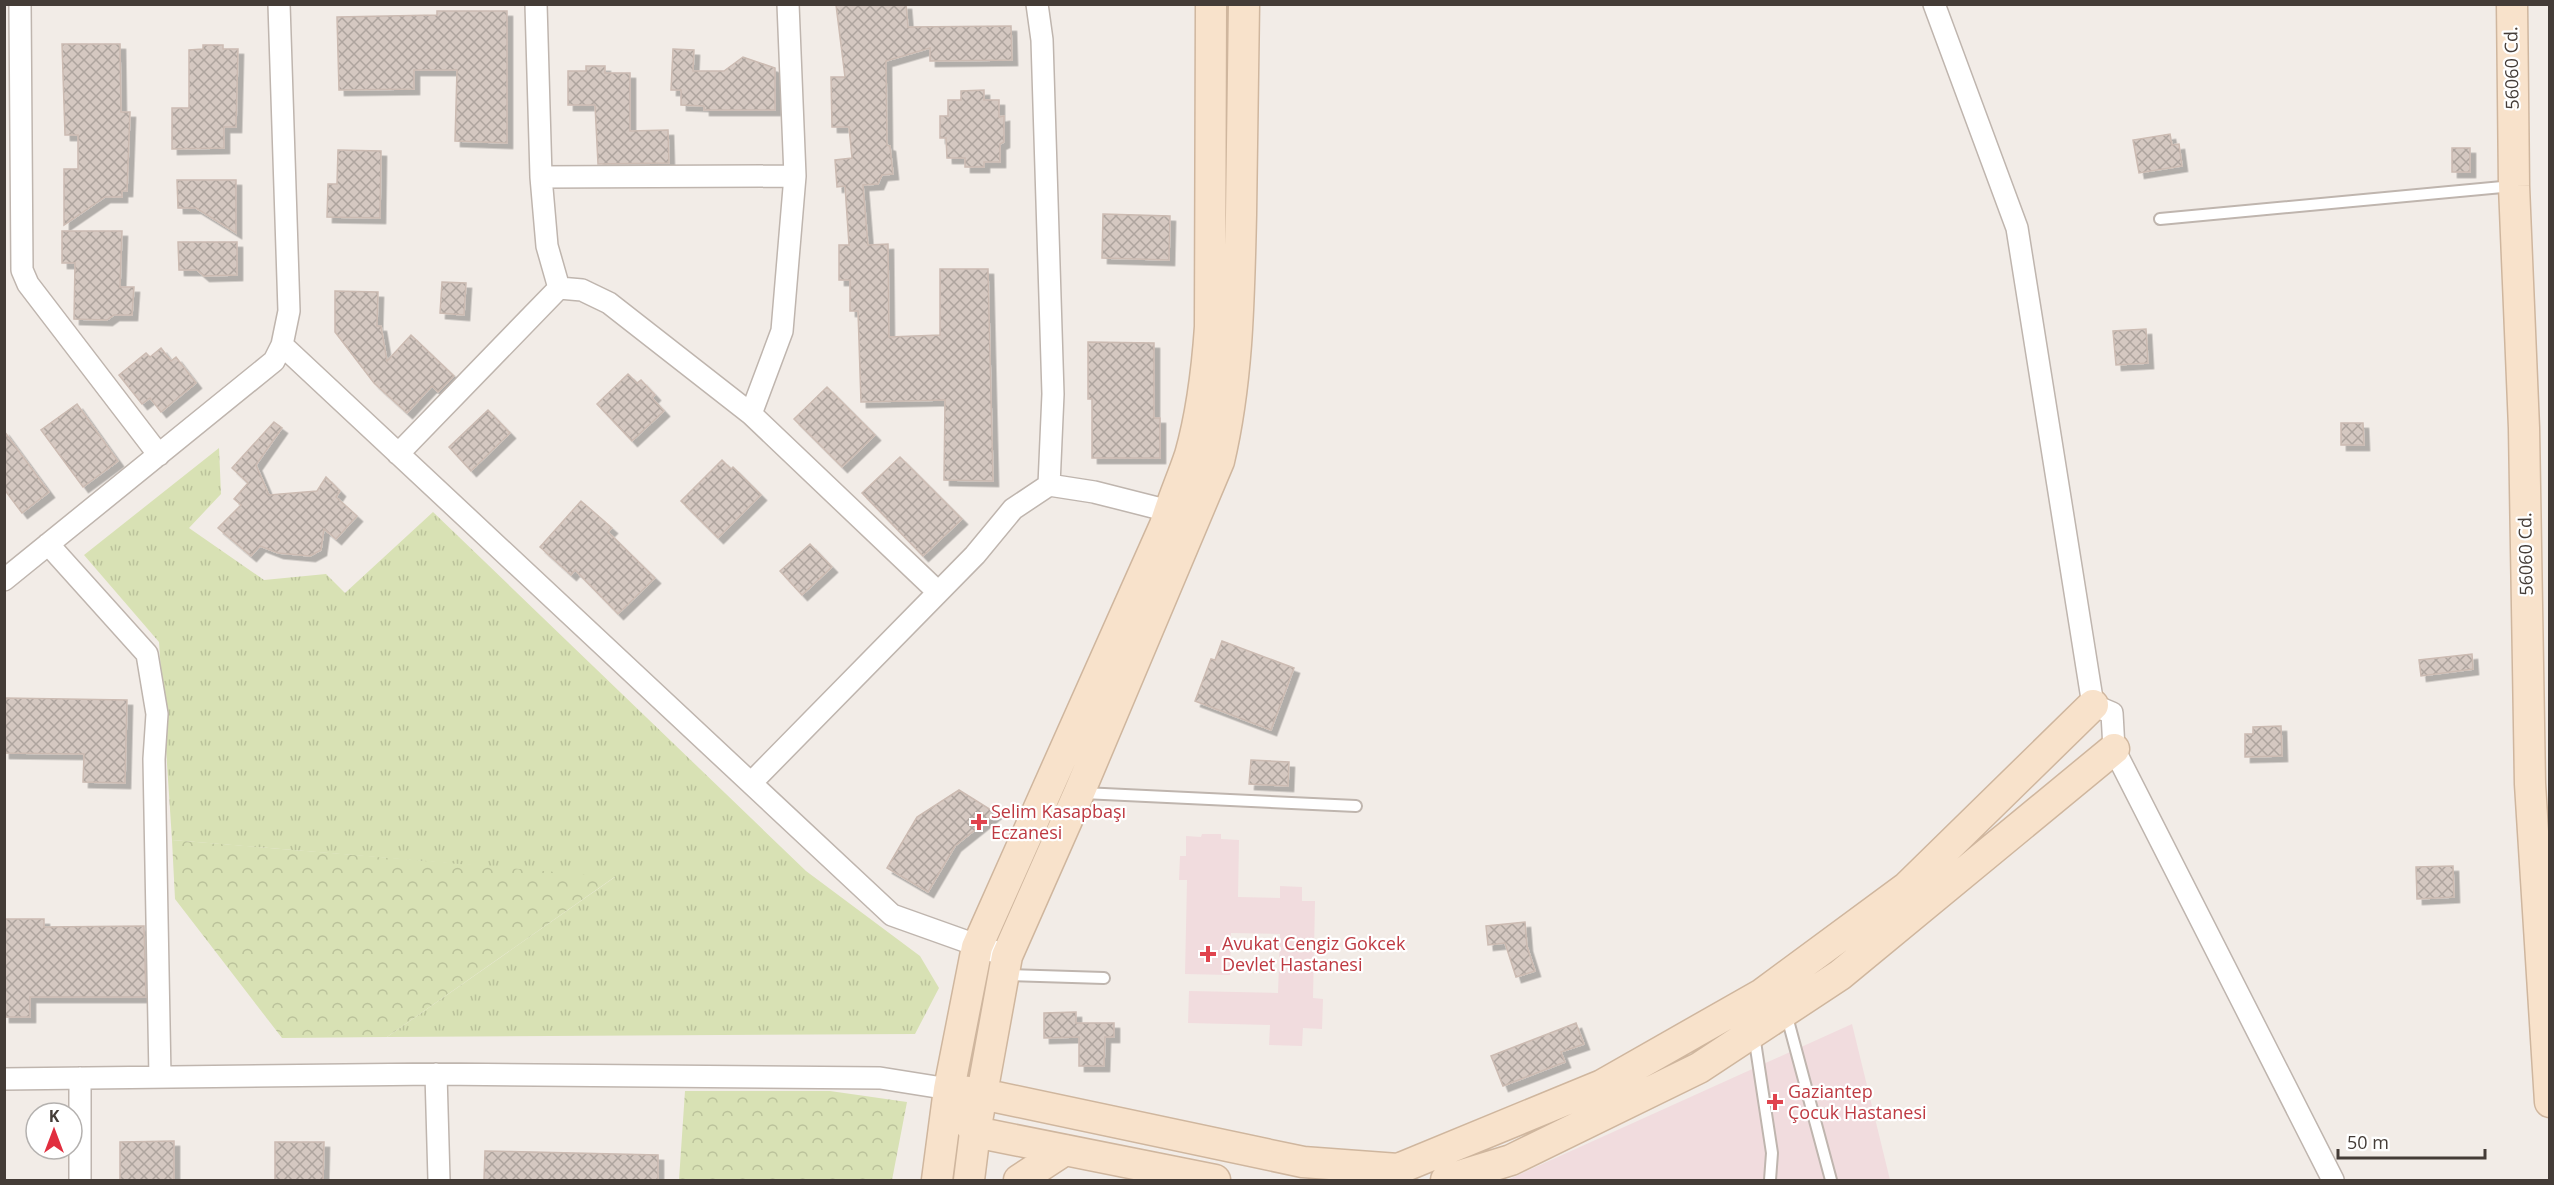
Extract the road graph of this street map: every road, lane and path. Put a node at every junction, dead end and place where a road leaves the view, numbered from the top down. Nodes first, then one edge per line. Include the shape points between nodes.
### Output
1 (20, 4) edge
2 (279, 4) edge
3 (536, 4) edge
4 (788, 4) edge
5 (1037, 4) edge
6 (1211, 4) edge
7 (1244, 4) edge
8 (1934, 4) edge
9 (2512, 4) edge
10 (13, 137) edge
11 (795, 176) junction
12 (541, 177) junction
13 (2514, 186) junction
14 (2160, 219) dead end
15 (559, 288) junction
16 (282, 345) junction
17 (751, 414) junction
18 (398, 454) junction
19 (159, 455) junction
20 (1049, 485) junction
21 (1169, 511) junction
22 (48, 544) junction
23 (4, 580) edge
24 (938, 592) junction
25 (2093, 705) junction
26 (2114, 749) junction
27 (751, 783) junction
28 (1079, 793) junction
29 (1356, 806) dead end
30 (977, 947) junction
31 (1005, 965) junction
32 (1104, 978) dead end
33 (1785, 1011) junction
34 (1754, 1032) junction
35 (436, 1074) junction
36 (160, 1077) junction
37 (80, 1078) junction
38 (4, 1079) edge
39 (949, 1089) junction
40 (982, 1094) junction
41 (2550, 1102) edge
42 (975, 1132) junction
43 (1065, 1150) junction
44 (1366, 1174) edge
45 (80, 1180) edge
46 (439, 1180) edge
47 (937, 1180) edge
48 (969, 1180) edge
49 (1019, 1180) edge
50 (1215, 1180) edge
51 (1446, 1180) edge
52 (1770, 1180) edge
53 (1831, 1180) edge
54 (2333, 1180) edge

1 - 10 street
2 - 16 street via 289,311
3 - 12 street
4 - 11 street
5 - 20 street via 1042,40 1053,394
6 - 21 street via 1210,327 1206,376 1189,456
7 - 28 street via 1238,339 1227,426 1219,461
8 - 25 street via 2017,228
9 - 13 street, 56060 Cd.
10 - 19 street via 22,270 28,284
11 - 12 street
11 - 17 street via 782,331
12 - 15 street via 548,246
13 - 14 lane
13 - 41 street, 56060 Cd. via 2524,428 2530,784
15 - 17 street via 582,290 609,303
15 - 18 street
16 - 18 street
16 - 19 street via 274,361
17 - 24 street
18 - 27 street
19 - 22 street
20 - 21 street
20 - 24 street via 1013,509
21 - 30 street
22 - 23 street
22 - 36 street via 147,654 157,714 154,759
24 - 27 street
25 - 26 street via 2112,713
25 - 44 street via 1907,887 1762,994 1602,1085 1398,1169
26 - 33 street via 1840,975
26 - 54 street
27 - 30 street via 892,915
28 - 29 lane
28 - 31 street
30 - 31 street
30 - 39 street
31 - 32 lane
31 - 40 street
33 - 34 street
33 - 53 lane
34 - 51 street via 1699,1068 1511,1160
34 - 52 lane via 1772,1153
35 - 36 street
35 - 39 street via 880,1078
35 - 46 street
36 - 37 street
37 - 38 street
37 - 45 street
39 - 40 street
39 - 42 street
39 - 47 street
40 - 42 street
40 - 44 street
42 - 43 street
42 - 48 street
43 - 49 street
43 - 50 street

